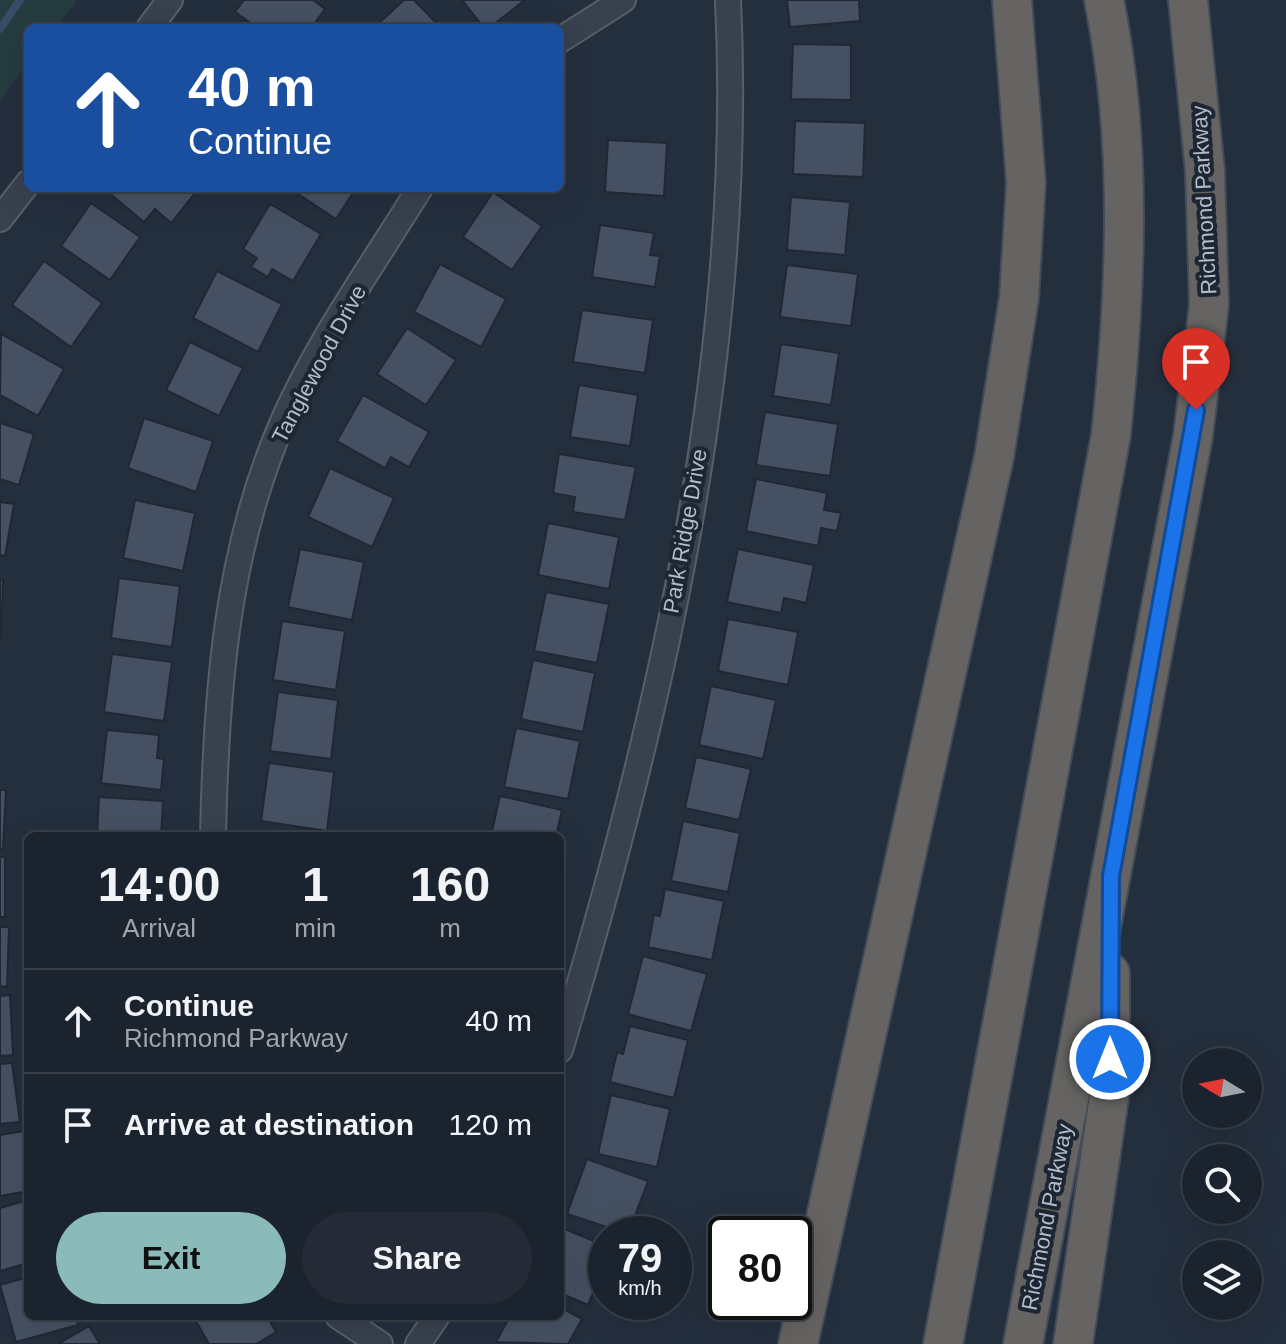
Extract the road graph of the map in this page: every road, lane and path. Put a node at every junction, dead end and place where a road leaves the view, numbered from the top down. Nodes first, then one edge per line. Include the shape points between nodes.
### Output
1 (170, 0) edge
2 (623, 0) edge
3 (728, 0) edge
4 (1012, 0) edge
5 (1104, 0) edge
6 (1188, 0) edge
7 (152, 24) edge
8 (564, 37) edge
9 (24, 188) edge
10 (418, 192) edge
11 (0, 219) edge
12 (213, 832) edge
13 (1111, 876) junction
14 (564, 1035) edge
15 (344, 1320) edge
16 (434, 1320) edge
17 (380, 1344) edge
18 (418, 1344) edge
19 (798, 1344) edge
20 (943, 1344) edge
21 (1023, 1344) edge
22 (1073, 1344) edge

1 - 7 street
2 - 8 street
3 - 14 street, Park Ridge Drive via 733,99 727,216 705,414 678,582 642,744
4 - 19 highway via 1026,183 1019,298 994,457
5 - 20 highway via 1124,188 1124,307 1111,435
6 - 13 highway, Richmond Parkway via 1205,172 1209,305 1193,436
9 - 11 street
10 - 12 street, Tanglewood Drive via 285,419 255,501 230,604 215,724
13 - 21 highway, Richmond Parkway
13 - 22 highway via 1110,1090
15 - 17 street
16 - 18 street

